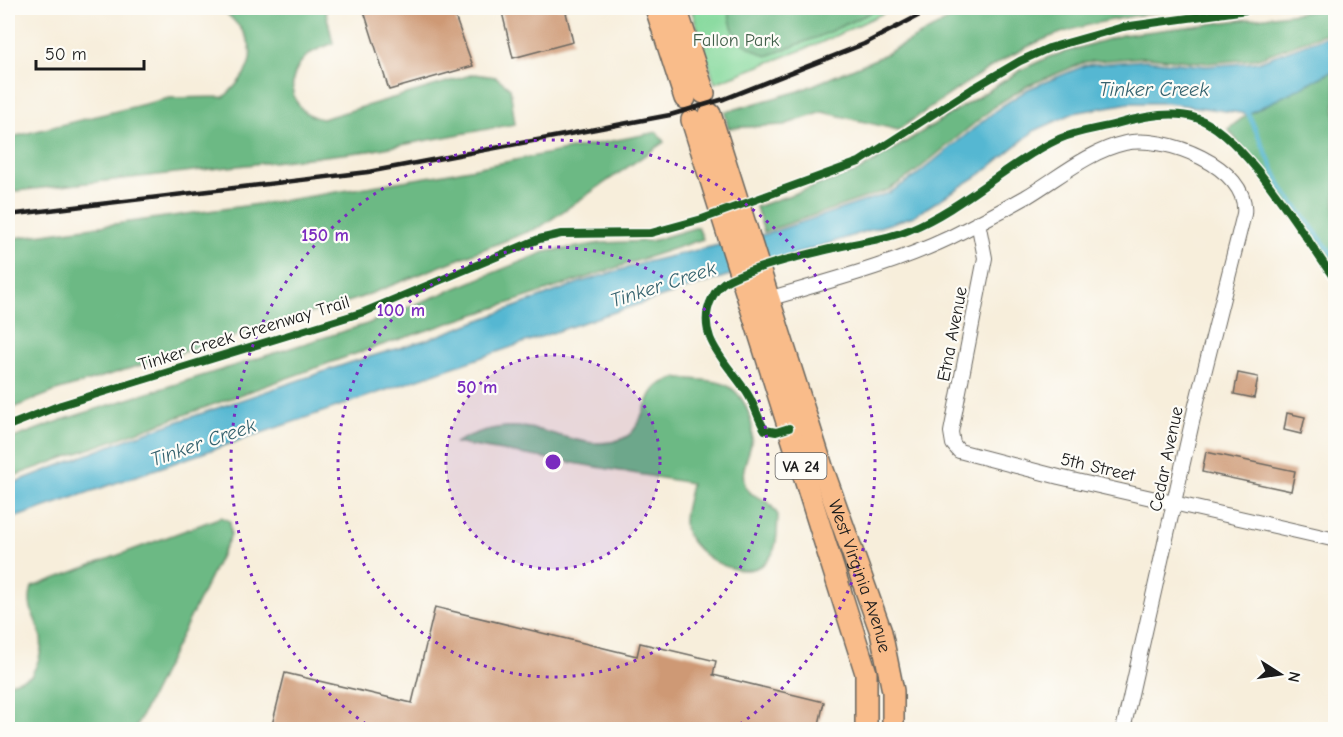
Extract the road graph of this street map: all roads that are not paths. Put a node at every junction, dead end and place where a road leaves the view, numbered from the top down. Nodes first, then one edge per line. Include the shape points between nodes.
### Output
1 (656, 8) edge
2 (676, 8) edge
3 (701, 117) dead end
4 (978, 222) junction
5 (759, 292) junction
6 (959, 451) joint
7 (1175, 503) junction
8 (1335, 540) edge
9 (866, 729) edge
10 (893, 729) edge
11 (1123, 729) edge

1 - 2 main road via 695,96
3 - 5 main road, West Virginia Avenue / VA 24
4 - 5 street via 950,238 863,271
4 - 6 street, Etna Avenue via 985,258 951,432
4 - 7 street, Cedar Avenue via 1025,198 1101,150 1129,142 1149,141 1191,152 1225,174 1243,197 1244,214
5 - 9 main road, West Virginia Avenue / VA 24 via 866,673
5 - 10 main road, West Virginia Avenue / VA 24 via 881,632 893,691
6 - 7 street, 5th Street
7 - 8 street, 5th Street
7 - 11 street, Cedar Avenue

